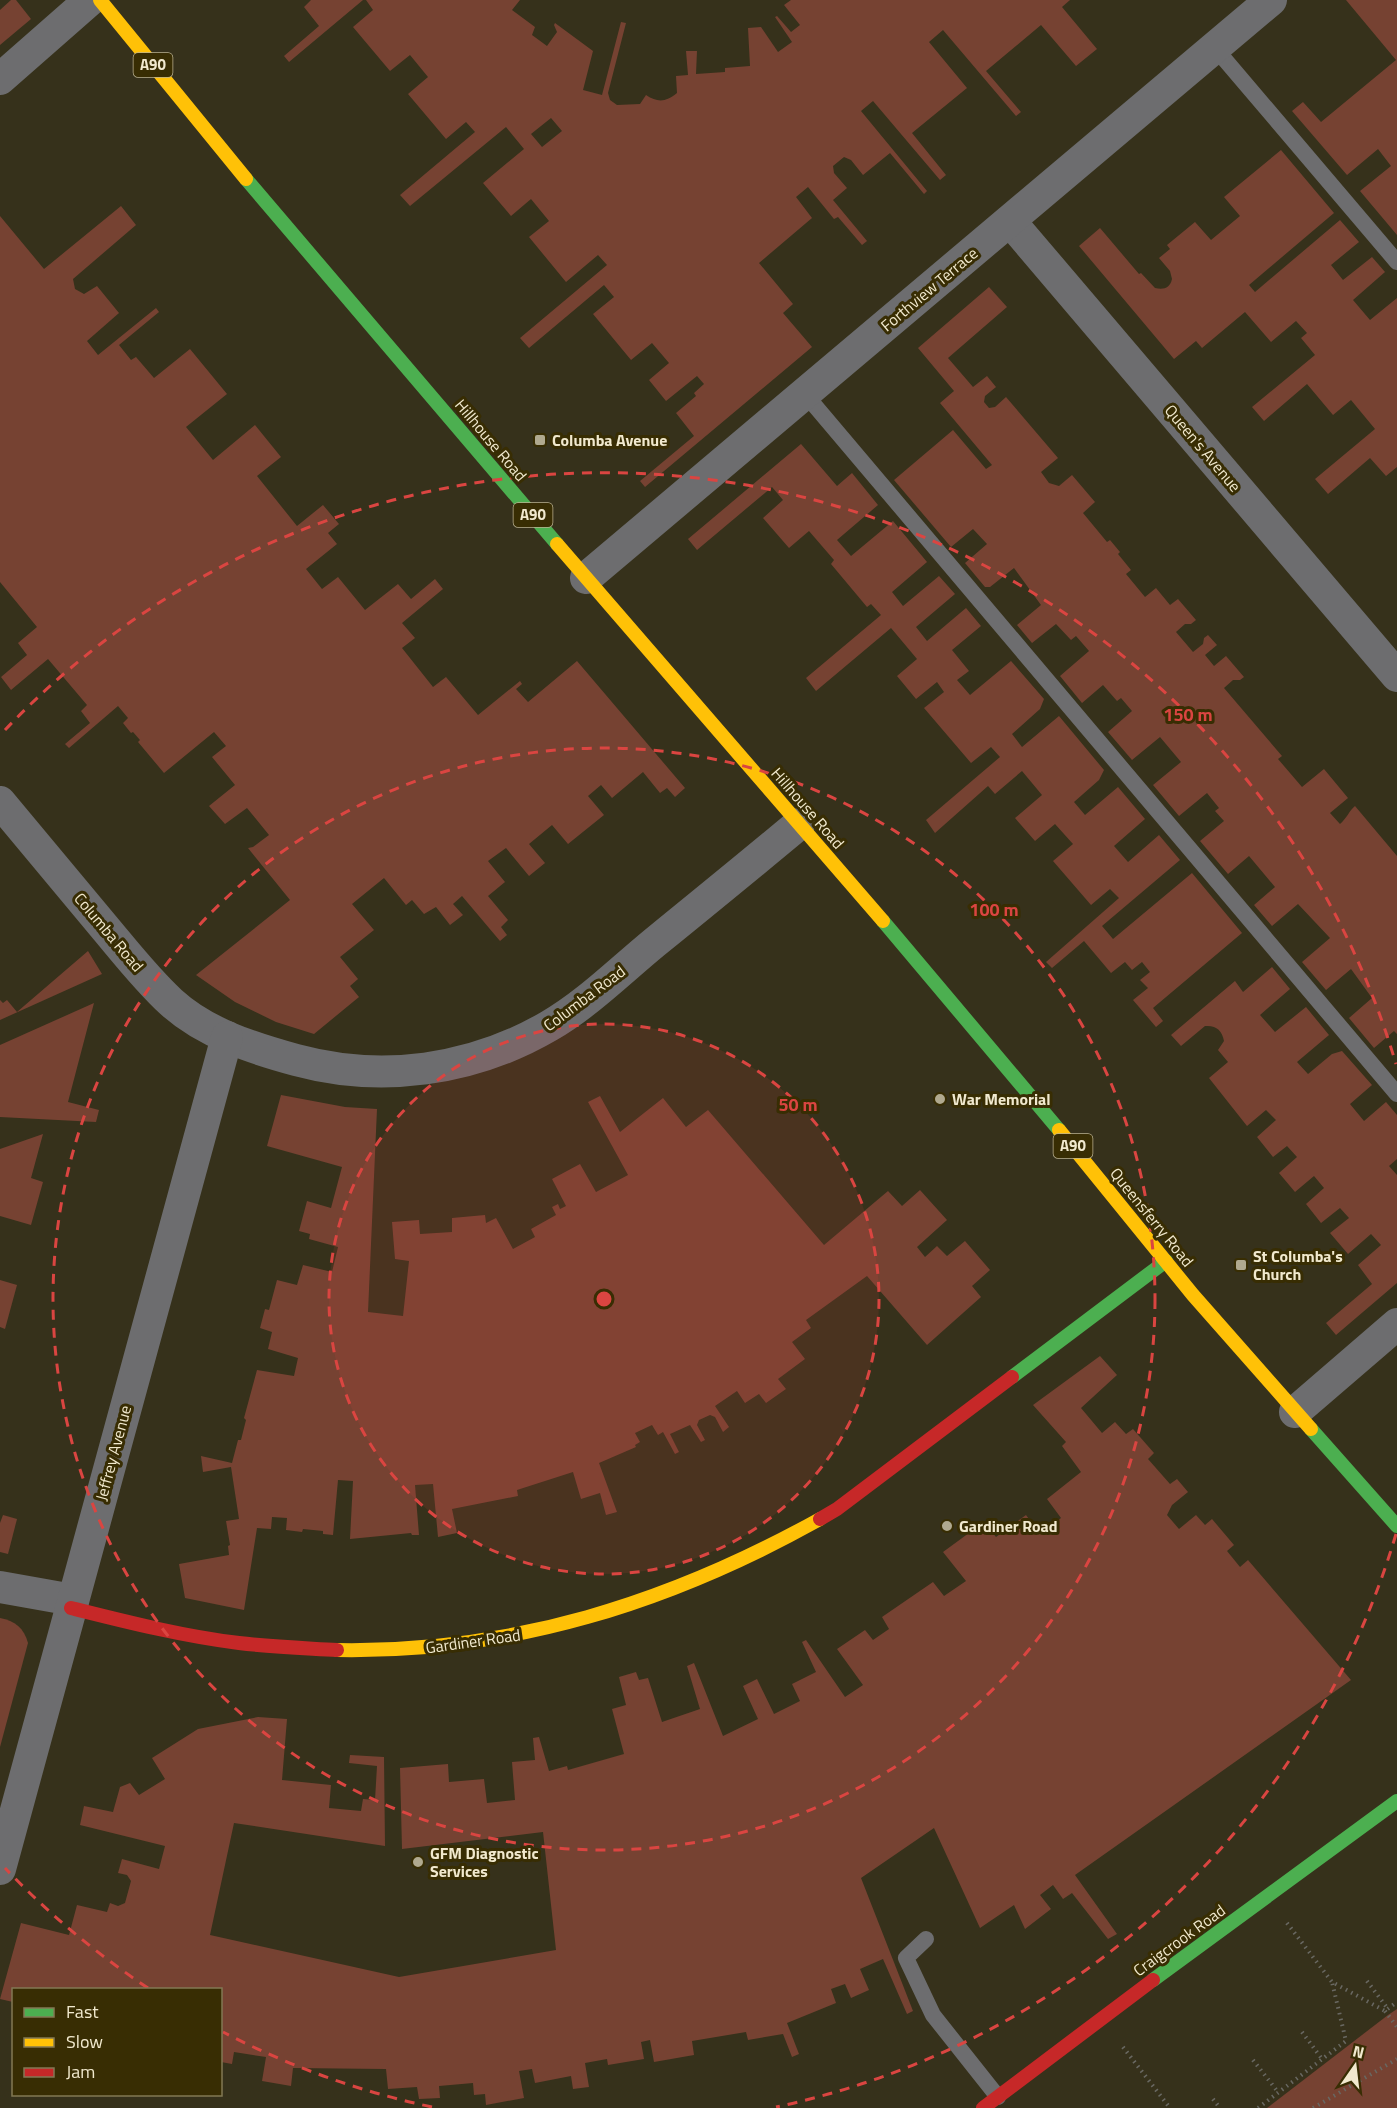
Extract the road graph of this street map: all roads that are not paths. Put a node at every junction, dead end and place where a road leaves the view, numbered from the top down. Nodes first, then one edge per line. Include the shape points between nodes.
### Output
1 (90, 0) edge
2 (100, 0) edge
3 (1271, 0) edge
4 (1215, 48) junction
5 (0, 79) edge
6 (1010, 221) junction
7 (1397, 262) edge
8 (805, 394) junction
9 (586, 578) junction
10 (1397, 676) edge
11 (0, 802) edge
12 (799, 824) junction
13 (862, 897) joint
14 (227, 1036) junction
15 (1397, 1094) edge
16 (1166, 1261) junction
17 (1397, 1324) edge
18 (1295, 1412) junction
19 (1397, 1526) edge
20 (0, 1587) edge
21 (72, 1604) junction
22 (1397, 1801) edge
23 (0, 1869) edge
24 (926, 1939) dead end
25 (998, 2097) junction
26 (983, 2108) edge

1 - 5 street
2 - 9 main road, Hillhouse Road / A90 via 205,131
3 - 4 street, Forthview Terrace
4 - 6 street, Forthview Terrace
4 - 7 lane
6 - 8 street, Forthview Terrace
6 - 10 street, Queen's Avenue
8 - 9 street, Forthview Terrace
8 - 15 lane
9 - 12 main road, Hillhouse Road / A90
11 - 14 street, Columba Road via 172,1003
12 - 13 main road, Hillhouse Road / A90
12 - 14 street, Columba Road via 551,1025 479,1058 397,1072 354,1070 266,1052
13 - 16 main road, Queensferry Road / A90 via 986,1040
14 - 21 street, Jeffrey Avenue
16 - 18 main road, Queensferry Road / A90
16 - 21 main road, Gardiner Road via 837,1509 740,1561 637,1603 528,1633 432,1648 365,1651 236,1643 174,1632
17 - 18 street
18 - 19 main road, Queensferry Road / A90
20 - 21 street, Gardiner Road
21 - 23 street, Jeffrey Avenue
22 - 25 main road, Craigcrook Road
24 - 25 lane via 906,1958 933,2015
25 - 26 main road, Craigcrook Road

